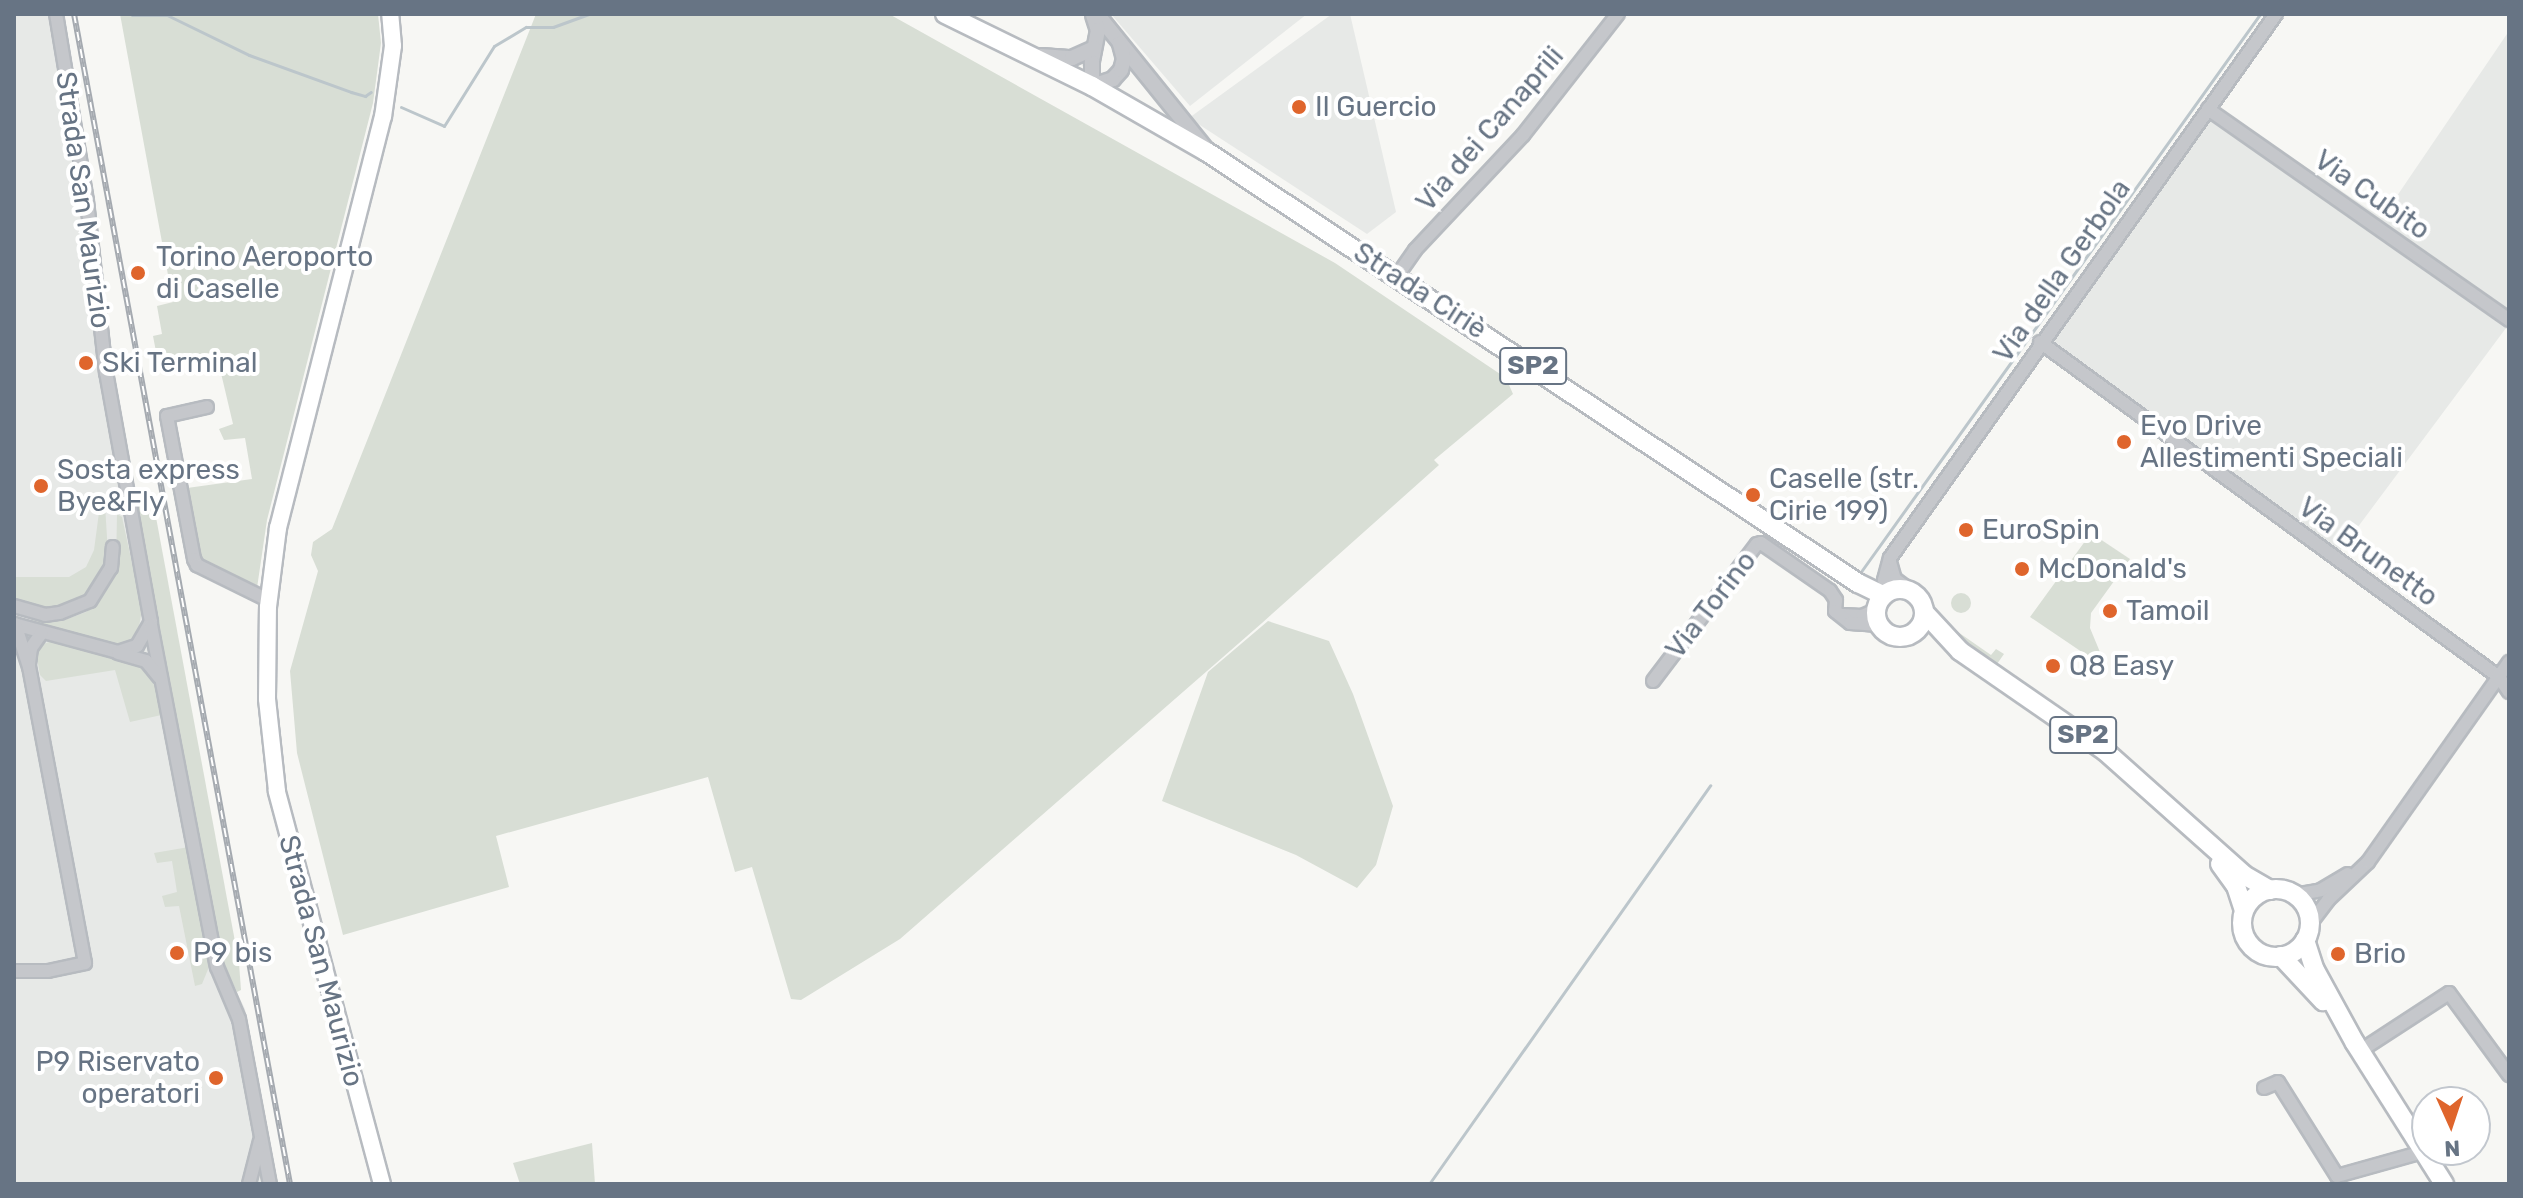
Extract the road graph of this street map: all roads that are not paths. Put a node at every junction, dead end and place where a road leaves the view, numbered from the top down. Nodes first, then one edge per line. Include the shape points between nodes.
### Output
1 (56, 14) edge
2 (390, 14) edge
3 (945, 14) edge
4 (1095, 14) edge
5 (1618, 14) edge
6 (2276, 14) edge
7 (1119, 40) junction
8 (1094, 48) junction
9 (1022, 52) junction
10 (1092, 86) junction
11 (2208, 109) junction
12 (1207, 152) junction
13 (1397, 276) junction
14 (2509, 320) edge
15 (2040, 342) junction
16 (207, 407) dead end
17 (113, 547) dead end
18 (1890, 558) junction
19 (1912, 592) junction
20 (268, 600) junction
21 (1881, 605) junction
22 (14, 606) edge
23 (1924, 612) junction
24 (151, 622) junction
25 (14, 624) edge
26 (42, 632) junction
27 (1907, 636) junction
28 (1960, 651) junction
29 (114, 652) junction
30 (2509, 662) edge
31 (29, 667) junction
32 (2499, 677) junction
33 (1653, 681) dead end
34 (163, 687) junction
35 (2509, 692) edge
36 (2196, 831) junction
37 (2368, 862) junction
38 (2270, 890) junction
39 (2294, 895) junction
40 (2244, 910) junction
41 (2307, 932) junction
42 (2281, 956) junction
43 (14, 971) edge
44 (2358, 1047) junction
45 (2509, 1075) edge
46 (2264, 1088) dead end
47 (2411, 1133) edge
48 (261, 1138) junction
49 (2411, 1155) edge
50 (2432, 1166) edge
51 (249, 1184) edge
52 (270, 1184) edge
53 (382, 1184) edge
54 (2444, 1184) edge

1 - 24 street, Strada San Maurizio via 87,201 106,373
2 - 20 main road, Strada San Maurizio via 393,46 383,117 278,528
3 - 9 main road, SP2
4 - 7 street, Strada Ciriè
4 - 8 street
5 - 13 street, Via dei Canaprili via 1523,135
6 - 11 street, Via della Gerbola
7 - 10 street via 1121,70 1113,79
7 - 12 street, Strada Ciriè
8 - 9 street via 1058,60
8 - 10 street
9 - 10 main road, SP2
10 - 12 main road, SP2
11 - 14 street, Via Cubito
11 - 15 street, Via della Gerbola
12 - 13 main road, Strada Ciriè / SP2
13 - 21 main road, Strada Ciriè / SP2 via 1858,583
15 - 18 street, Via della Gerbola
15 - 32 street, Via Brunetto
16 - 20 street via 167,416 194,559
17 - 22 street via 106,582 90,601 45,615
18 - 19 street via 1895,579
18 - 21 street
19 - 21 main road
19 - 23 main road
20 - 53 main road, Strada San Maurizio via 269,736 277,791
21 - 27 main road via 1891,636
21 - 33 street, Via Torino via 1862,616 1839,615 1830,591 1757,544
23 - 27 main road via 1920,627
23 - 28 main road, SP2
24 - 29 street via 137,646
24 - 34 street, Strada San Maurizio
25 - 26 street
25 - 31 street
26 - 29 street
26 - 31 street via 31,648
27 - 28 main road, SP2
28 - 36 main road, SP2 via 2105,751
29 - 34 street via 146,661
30 - 32 street
31 - 43 street via 85,963
32 - 35 street, Via Brunetto
32 - 37 street
34 - 48 street, Strada San Maurizio via 217,967 239,1019
36 - 38 main road via 2244,875
36 - 40 main road via 2236,886
37 - 39 street via 2321,890
37 - 41 street via 2328,900
38 - 39 main road
38 - 40 main road via 2250,900
39 - 41 main road via 2303,903
40 - 42 main road via 2242,930 2253,948
41 - 42 main road via 2299,947
41 - 44 main road via 2315,970
42 - 44 main road
44 - 45 street via 2449,993
44 - 47 main road
46 - 49 street via 2278,1082 2337,1176
48 - 51 street, Strada San Maurizio
48 - 52 street, Strada San Maurizio
50 - 54 main road

